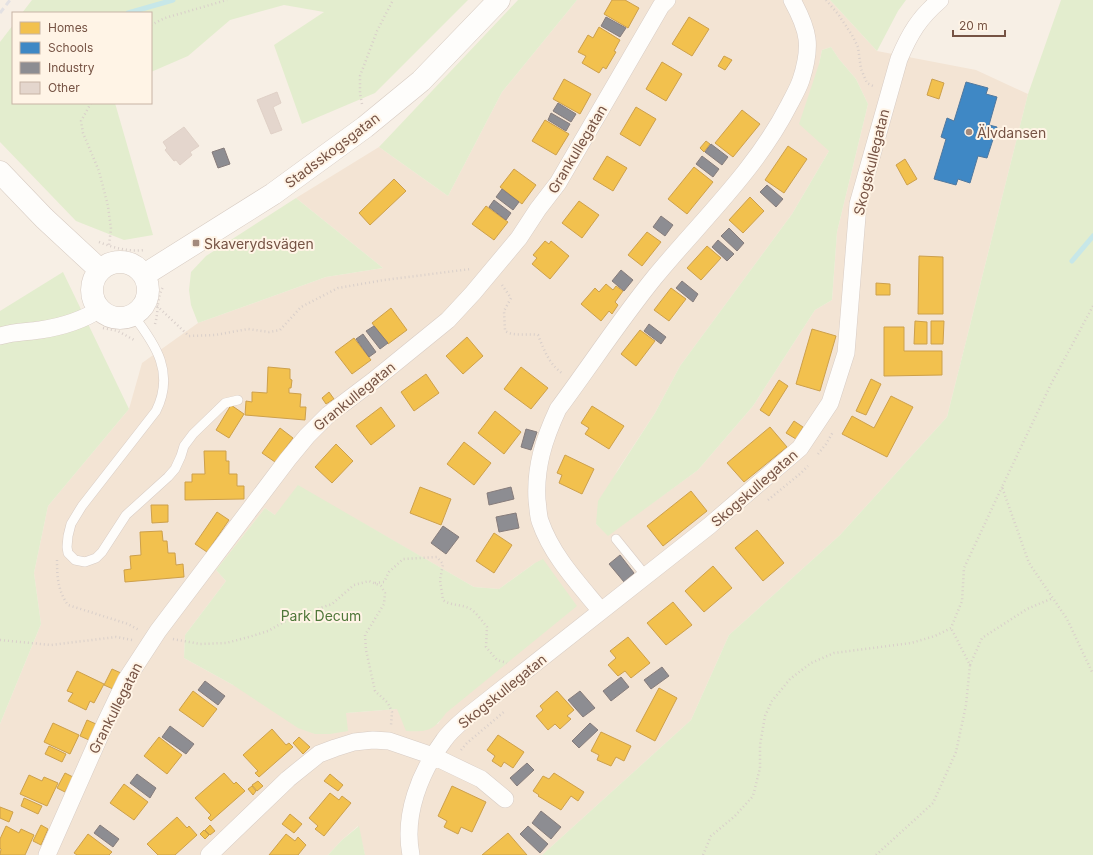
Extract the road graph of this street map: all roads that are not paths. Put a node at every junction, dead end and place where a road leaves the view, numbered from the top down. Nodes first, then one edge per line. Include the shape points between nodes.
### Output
1 (499, 0) edge
2 (667, 0) edge
3 (792, 0) edge
4 (940, 0) edge
5 (0, 172) edge
6 (100, 270) junction
7 (144, 276) junction
8 (100, 309) junction
9 (133, 314) junction
10 (0, 336) edge
11 (238, 400) dead end
12 (616, 539) dead end
13 (646, 576) junction
14 (601, 611) junction
15 (433, 756) junction
16 (505, 799) dead end
17 (46, 855) edge
18 (209, 855) edge
19 (411, 855) edge

1 - 7 street, Stadsskogsgatan via 421,81 365,127 273,194
2 - 17 street, Grankullegatan via 661,6 558,183 519,238 448,320 328,415 306,436 153,639 126,680
3 - 14 street via 806,29 808,42 801,81 780,122 754,161 654,279 558,409 539,457 536,491 540,520 549,542 563,564
4 - 13 street, Skogskullegatan via 920,20 899,59 858,204 846,353 830,403 800,448
5 - 6 street via 44,218
6 - 7 street via 107,265 124,262 138,269
6 - 8 street via 92,289 95,303
7 - 9 street via 147,282 147,297 144,304
8 - 9 street via 112,317
8 - 10 street via 90,315 42,330
9 - 11 lane via 157,351 165,378 162,400 71,524 67,547 68,553 75,560 85,562 96,558 126,515 175,469 192,434 226,403
12 - 13 lane
13 - 14 street, Skogskullegatan
14 - 15 street, Skogskullegatan via 468,716 444,738
15 - 16 street via 480,779
15 - 18 street via 389,741 373,740 354,742 319,754 288,779
15 - 19 street, Skogskullegatan via 412,804 409,832

